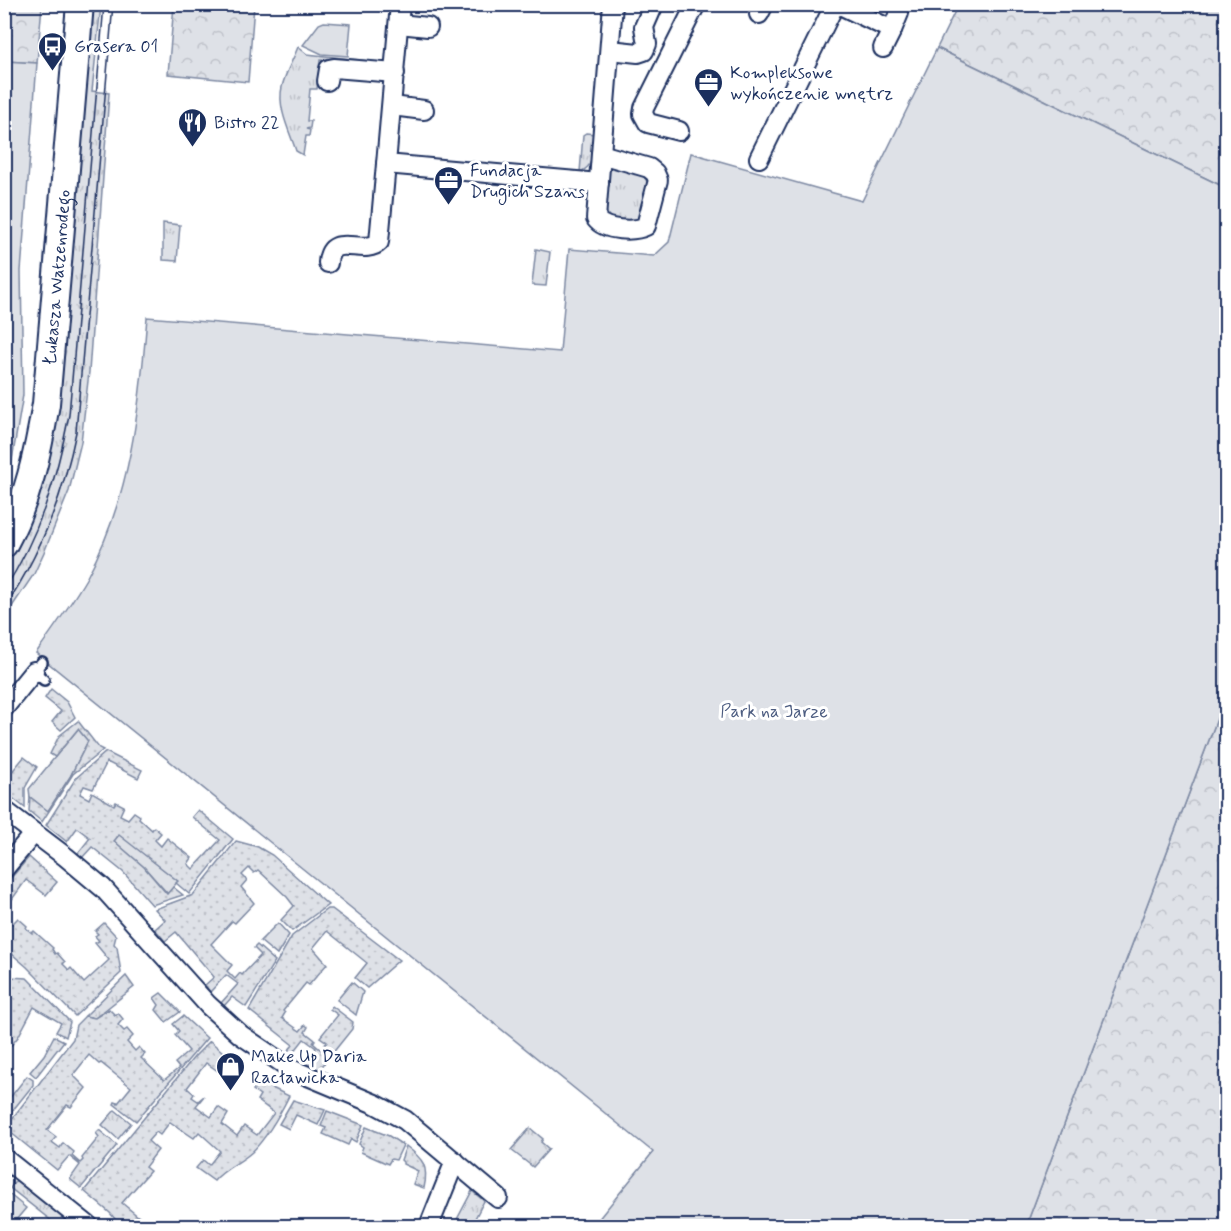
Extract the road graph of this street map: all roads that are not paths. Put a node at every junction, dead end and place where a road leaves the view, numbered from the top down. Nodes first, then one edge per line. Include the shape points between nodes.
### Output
1 (80, 4) edge
2 (400, 4) edge
3 (613, 4) edge
4 (654, 4) edge
5 (696, 4) edge
6 (836, 4) edge
7 (399, 24) junction
8 (428, 27) dead end
9 (883, 48) dead end
10 (610, 51) junction
11 (394, 73) junction
12 (327, 81) dead end
13 (392, 106) junction
14 (424, 110) dead end
15 (679, 131) dead end
16 (601, 154) junction
17 (759, 158) dead end
18 (386, 164) junction
19 (599, 183) junction
20 (328, 263) dead end
21 (4, 544) edge
22 (40, 671) dead end
23 (4, 708) edge
24 (4, 810) edge
25 (34, 833) junction
26 (4, 869) edge
27 (4, 1158) edge
28 (455, 1161) junction
29 (498, 1198) dead end
30 (89, 1227) edge
31 (429, 1227) edge

1 - 21 street, Łukasza Watzenrodego via 46,404 38,455
2 - 7 street
3 - 10 street
4 - 10 street via 644,27 644,51
5 - 15 street via 643,114 648,123
6 - 9 street via 895,22
6 - 17 street
7 - 8 street
7 - 11 street
10 - 16 street
11 - 12 street via 334,68 328,69
11 - 13 street
13 - 14 street
13 - 18 street
16 - 19 street
16 - 19 street via 655,172 658,180 646,226 639,229 600,224 596,219
18 - 19 street
18 - 20 street via 379,242 371,247 336,247 328,256
22 - 23 street
24 - 25 street
25 - 26 street
25 - 28 street via 103,888 208,1005 248,1040 297,1072 405,1120
27 - 30 street
28 - 29 street
28 - 31 street

